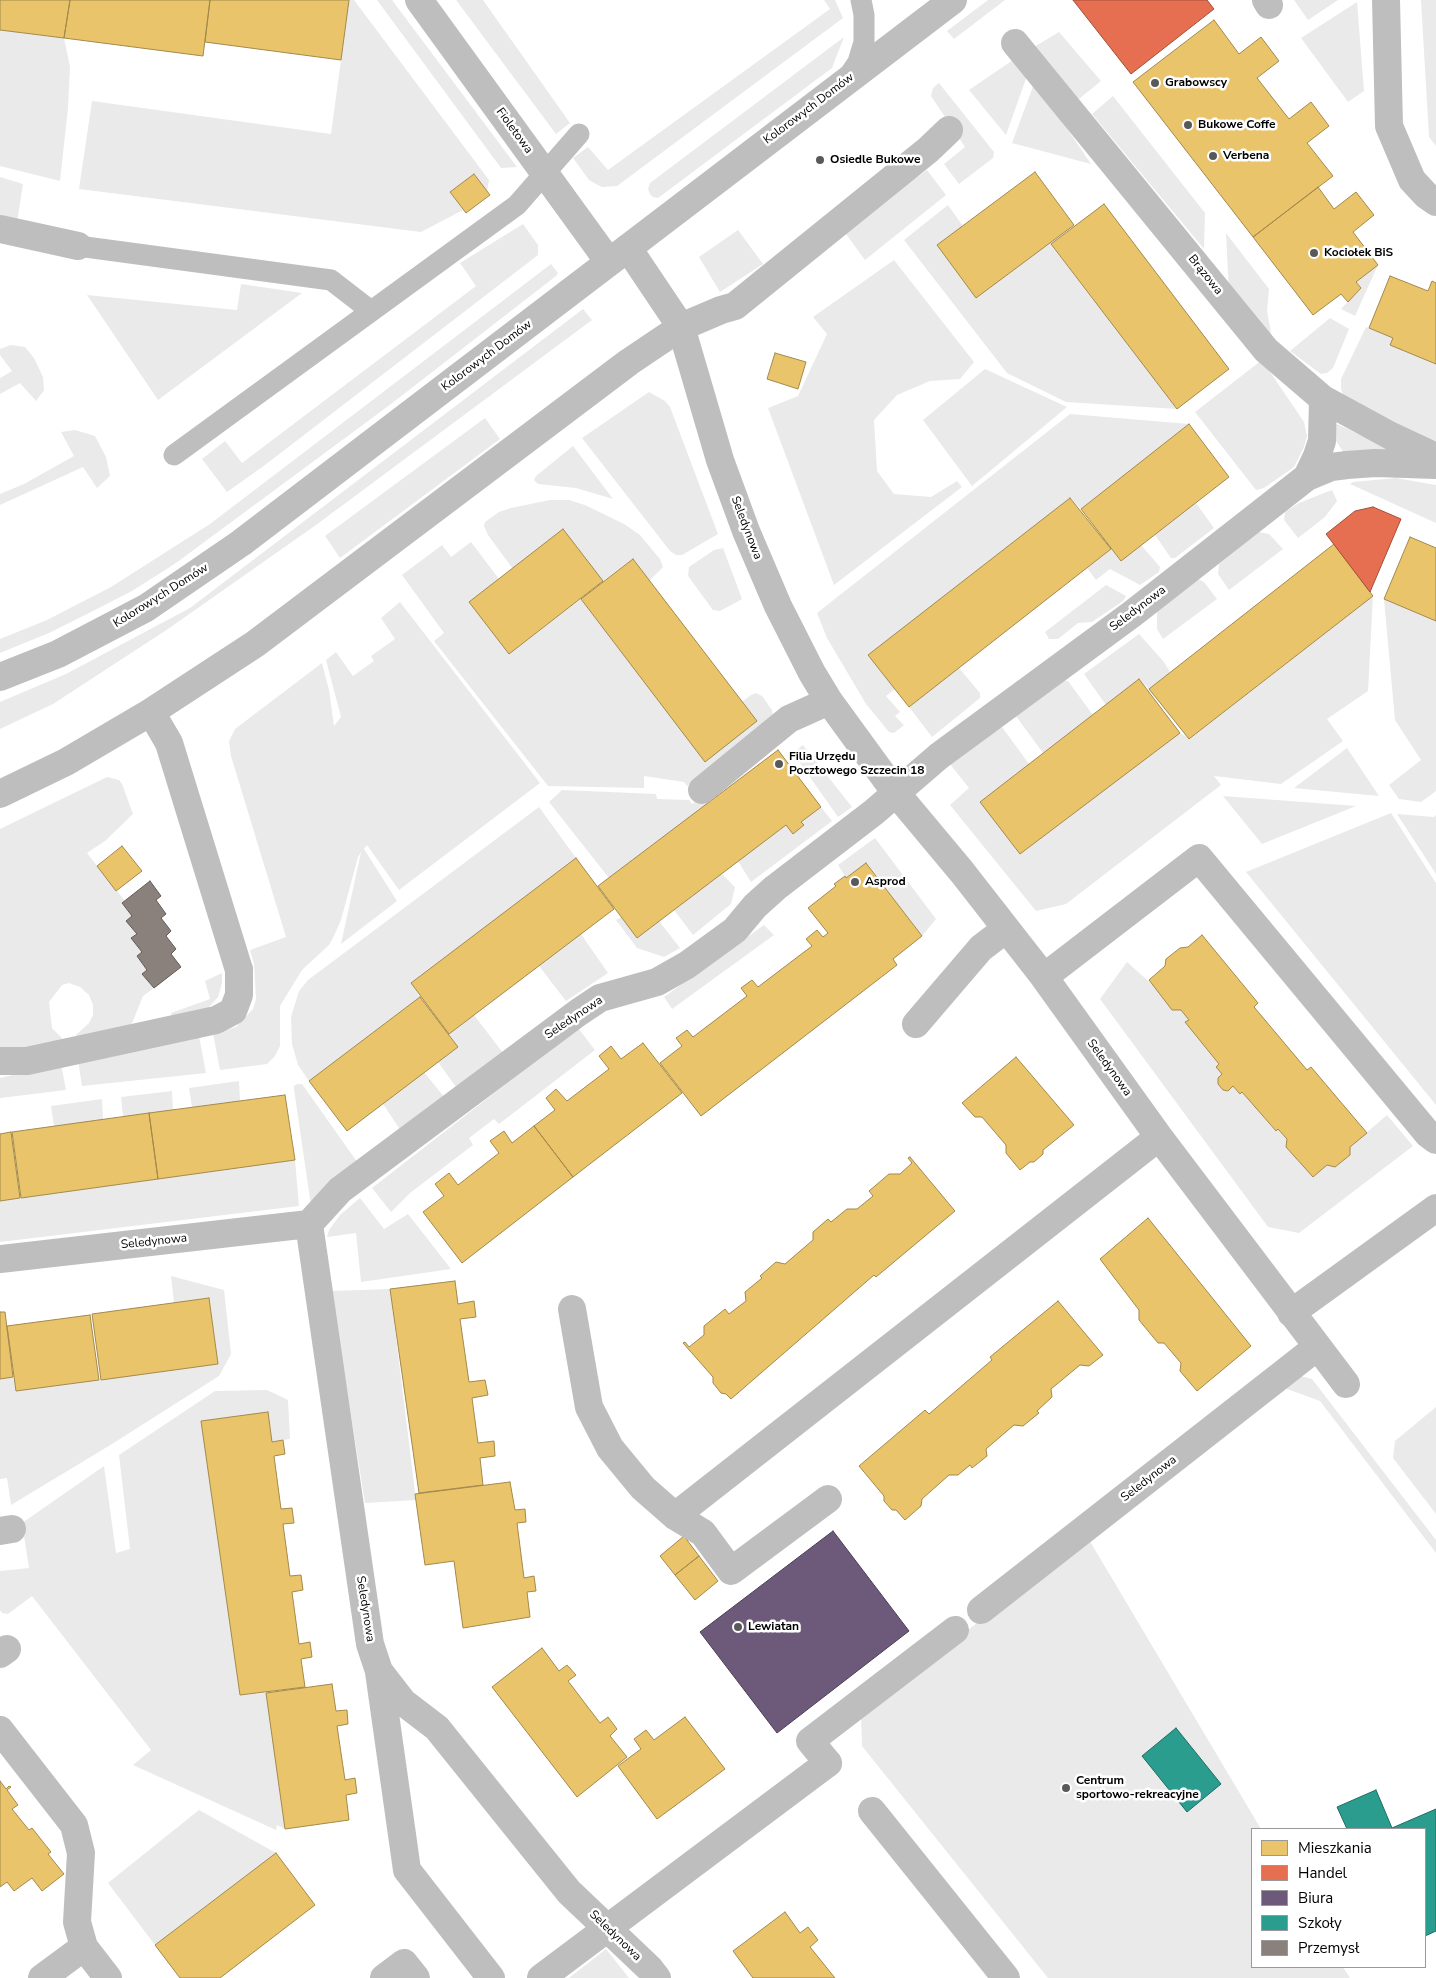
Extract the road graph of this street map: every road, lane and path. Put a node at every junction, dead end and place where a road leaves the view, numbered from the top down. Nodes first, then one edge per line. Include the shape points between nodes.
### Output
1 (419, 0) edge
2 (861, 0) edge
3 (953, 0) edge
4 (1386, 0) edge
5 (1015, 43) dead end
6 (845, 81) junction
7 (949, 130) dead end
8 (579, 134) dead end
9 (544, 174) junction
10 (1436, 202) edge
11 (0, 229) edge
12 (78, 246) joint
13 (618, 255) junction
14 (371, 311) junction
15 (681, 327) junction
16 (1323, 399) junction
17 (174, 455) dead end
18 (1436, 457) edge
19 (1436, 465) edge
20 (1307, 477) junction
21 (0, 677) edge
22 (829, 701) junction
23 (151, 712) junction
24 (702, 790) dead end
25 (896, 793) junction
26 (0, 794) edge
27 (1006, 930) junction
28 (1044, 977) junction
29 (916, 1024) dead end
30 (0, 1061) edge
31 (1159, 1137) junction
32 (1436, 1140) edge
33 (1436, 1208) edge
34 (308, 1224) junction
35 (0, 1259) edge
36 (572, 1309) dead end
37 (1291, 1313) junction
38 (1317, 1347) junction
39 (1346, 1384) dead end
40 (828, 1499) dead end
41 (674, 1516) junction
42 (981, 1610) dead end
43 (955, 1630) dead end
44 (379, 1671) junction
45 (0, 1730) edge
46 (872, 1811) dead end
47 (607, 1927) junction
48 (84, 1947) junction
49 (42, 1978) edge
50 (108, 1978) edge
51 (384, 1978) edge
52 (416, 1978) edge
53 (490, 1978) edge
54 (541, 1978) edge
55 (657, 1978) edge
56 (1006, 1978) edge

1 - 9 street, Fioletowa
2 - 6 lane via 864,42 858,62
3 - 6 street, Kolorowych Domów
4 - 10 street via 1388,126 1412,180
5 - 16 street, Brązowa via 1266,350
6 - 13 street, Kolorowych Domów
7 - 15 street via 735,306
8 - 9 lane
9 - 13 street, Fioletowa
9 - 14 lane via 517,205
11 - 12 street
12 - 14 lane via 331,280
13 - 15 street, Seledynowa
13 - 21 street, Kolorowych Domów via 279,515 175,590 58,654
14 - 17 lane
15 - 22 street, Seledynowa via 720,460 746,531 778,606
15 - 23 street via 629,362 255,644
16 - 18 street, Brązowa
16 - 20 street, Seledynowa via 1322,441
19 - 20 street, Seledynowa via 1356,464 1332,467
20 - 25 street, Seledynowa via 1132,614 939,756
22 - 24 street via 789,719
22 - 25 street, Seledynowa
23 - 26 street via 66,762
23 - 30 street via 169,743 239,970 239,995 233,1011 216,1020 27,1062
25 - 27 street, Seledynowa
25 - 34 street, Seledynowa via 775,888 735,930 657,982 600,998 579,1012 340,1190
27 - 28 street, Seledynowa
27 - 29 street via 980,948
28 - 31 street, Seledynowa
28 - 32 street via 1199,858
31 - 37 street, Seledynowa
31 - 41 street
33 - 37 street
34 - 35 street, Seledynowa
34 - 44 street, Seledynowa via 370,1644
36 - 41 street via 590,1407 602,1432 610,1448 642,1488
37 - 38 street, Seledynowa
38 - 39 street, Seledynowa
38 - 42 street, Seledynowa
40 - 41 street via 730,1571 703,1533
43 - 47 street via 810,1741 828,1763
44 - 47 street, Seledynowa via 403,1702 437,1728 569,1892
44 - 53 street via 407,1870
45 - 48 street via 74,1826 81,1853 76,1922
46 - 56 street
47 - 54 street
47 - 55 street, Seledynowa
48 - 49 street
48 - 50 street
51 - 52 street via 404,1962

